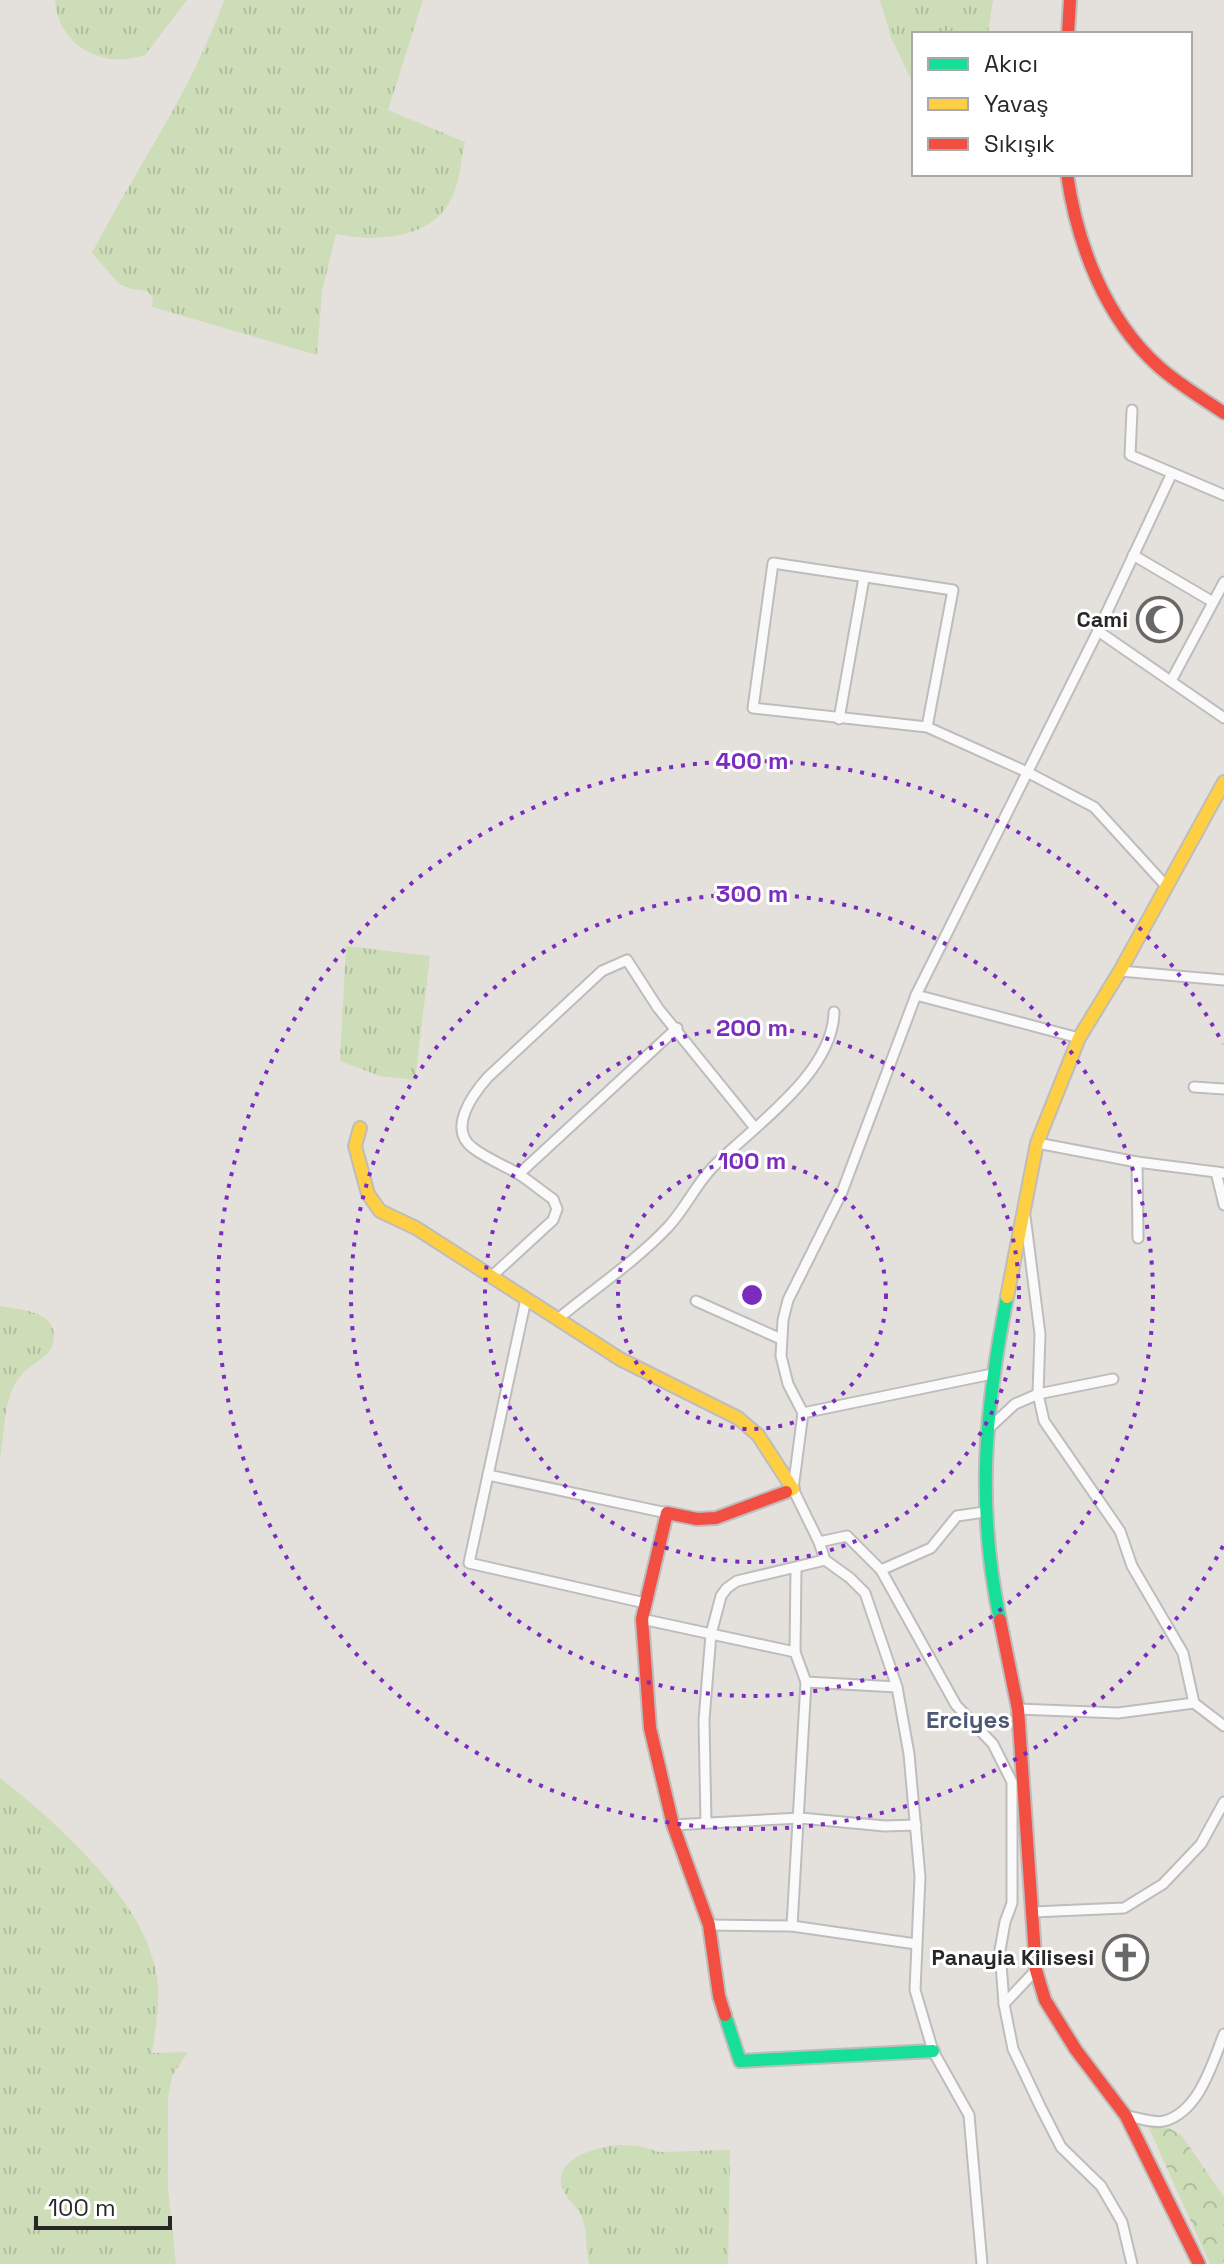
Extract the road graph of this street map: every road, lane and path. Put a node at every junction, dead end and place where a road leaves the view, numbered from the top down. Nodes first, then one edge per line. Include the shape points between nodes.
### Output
1 (1070, 0) edge
2 (1068, 32) edge
3 (1067, 176) edge
4 (1132, 410) dead end
5 (1224, 413) edge
6 (1172, 473) junction
7 (1224, 495) edge
8 (1133, 555) junction
9 (864, 578) junction
10 (1224, 582) edge
11 (1213, 602) junction
12 (1098, 631) junction
13 (1171, 681) junction
14 (1224, 718) edge
15 (839, 719) junction
16 (927, 727) junction
17 (1027, 772) junction
18 (1224, 782) edge
19 (1167, 887) junction
20 (1120, 971) junction
21 (1224, 980) edge
22 (916, 995) junction
23 (834, 1012) dead end
24 (677, 1028) junction
25 (1079, 1038) junction
26 (1194, 1087) dead end
27 (1224, 1089) edge
28 (360, 1128) dead end
29 (755, 1128) junction
30 (1037, 1143) junction
31 (1137, 1162) junction
32 (1220, 1172) edge
33 (519, 1174) junction
34 (1224, 1205) edge
35 (1024, 1208) junction
36 (1138, 1238) dead end
37 (492, 1276) junction
38 (526, 1299) junction
39 (696, 1301) dead end
40 (559, 1318) junction
41 (781, 1339) junction
42 (992, 1374) junction
43 (1113, 1379) dead end
44 (1038, 1394) junction
45 (803, 1413) junction
46 (987, 1430) junction
47 (488, 1475) junction
48 (793, 1489) junction
49 (985, 1512) junction
50 (667, 1513) junction
51 (819, 1542) junction
52 (825, 1560) junction
53 (796, 1568) junction
54 (881, 1570) junction
55 (645, 1603) junction
56 (642, 1619) junction
57 (711, 1634) junction
58 (795, 1652) junction
59 (806, 1682) junction
60 (897, 1687) junction
61 (1194, 1703) junction
62 (1018, 1709) junction
63 (1224, 1726) edge
64 (1018, 1784) junction
65 (1224, 1802) edge
66 (800, 1818) junction
67 (706, 1823) junction
68 (673, 1825) junction
69 (916, 1825) junction
70 (1033, 1912) junction
71 (709, 1925) junction
72 (792, 1926) junction
73 (916, 1944) junction
74 (1036, 1970) junction
75 (1004, 2004) junction
76 (1224, 2034) edge
77 (933, 2051) junction
78 (1126, 2116) junction
79 (1129, 2249) junction
80 (1199, 2263) edge
81 (982, 2264) edge
82 (1132, 2264) edge
83 (1139, 2264) edge

1 - 2 street
3 - 5 street via 1085,252 1111,306 1142,350
4 - 6 street via 1130,455
6 - 7 street
6 - 8 street
8 - 11 street
8 - 12 street
9 - 15 street
9 - 15 street via 773,563 753,708
9 - 16 street via 953,590
10 - 11 street
11 - 13 street
12 - 13 street
12 - 17 street
13 - 14 street
15 - 16 street
16 - 17 street
17 - 19 street via 1094,807
17 - 22 street
18 - 19 street
19 - 20 street
20 - 21 street
20 - 25 street
22 - 25 street
22 - 41 street via 842,1192 788,1300
23 - 29 street via 828,1041 808,1074
24 - 29 street
24 - 33 street
24 - 33 street via 627,960 602,971 488,1077 466,1110 462,1130 468,1144
25 - 30 street
26 - 27 street
28 - 37 street via 355,1146 376,1206
29 - 40 street via 712,1168 667,1228
30 - 31 street
30 - 35 street
31 - 32 street
31 - 36 street
32 - 34 street
33 - 37 street via 553,1199 557,1213
35 - 42 street
35 - 44 street via 1040,1334
37 - 38 street
38 - 40 street
38 - 47 street
39 - 41 street
40 - 48 street via 620,1359 738,1418
41 - 45 street via 788,1384
42 - 45 street
42 - 46 street
43 - 44 street
44 - 46 street via 1015,1404
44 - 61 street via 1044,1421 1120,1531 1132,1566 1183,1653
45 - 48 street
46 - 49 street
47 - 50 street
47 - 55 street via 469,1563
48 - 50 street via 716,1518
48 - 51 street
49 - 54 street via 957,1516 931,1548
49 - 62 street via 993,1587
50 - 55 street
51 - 52 street
51 - 54 street via 847,1536
52 - 53 street
52 - 60 street via 865,1593
53 - 57 street via 731,1584 719,1601
53 - 58 street
54 - 64 street via 956,1705 993,1744
55 - 56 street
56 - 57 street
56 - 68 street via 650,1728
57 - 58 street
57 - 67 street via 704,1720
58 - 59 street
59 - 60 street
59 - 66 street
60 - 69 street
61 - 62 street via 1118,1713
61 - 63 street
62 - 64 street
64 - 70 street
64 - 75 street via 1012,1903 1000,1950
65 - 70 street via 1201,1844 1173,1874 1124,1908
66 - 67 street
66 - 69 street
66 - 72 street
67 - 68 street
68 - 71 street
69 - 73 street
70 - 74 street
71 - 72 street
71 - 77 street via 719,1996 740,2061
72 - 73 street
73 - 77 street via 915,1990
74 - 75 street
74 - 78 street via 1045,2000
75 - 79 street via 1013,2049 1040,2106 1061,2147 1101,2186 1122,2222
76 - 78 street via 1187,2108 1162,2122
77 - 81 street via 969,2115
78 - 80 street
79 - 82 street
79 - 83 street

